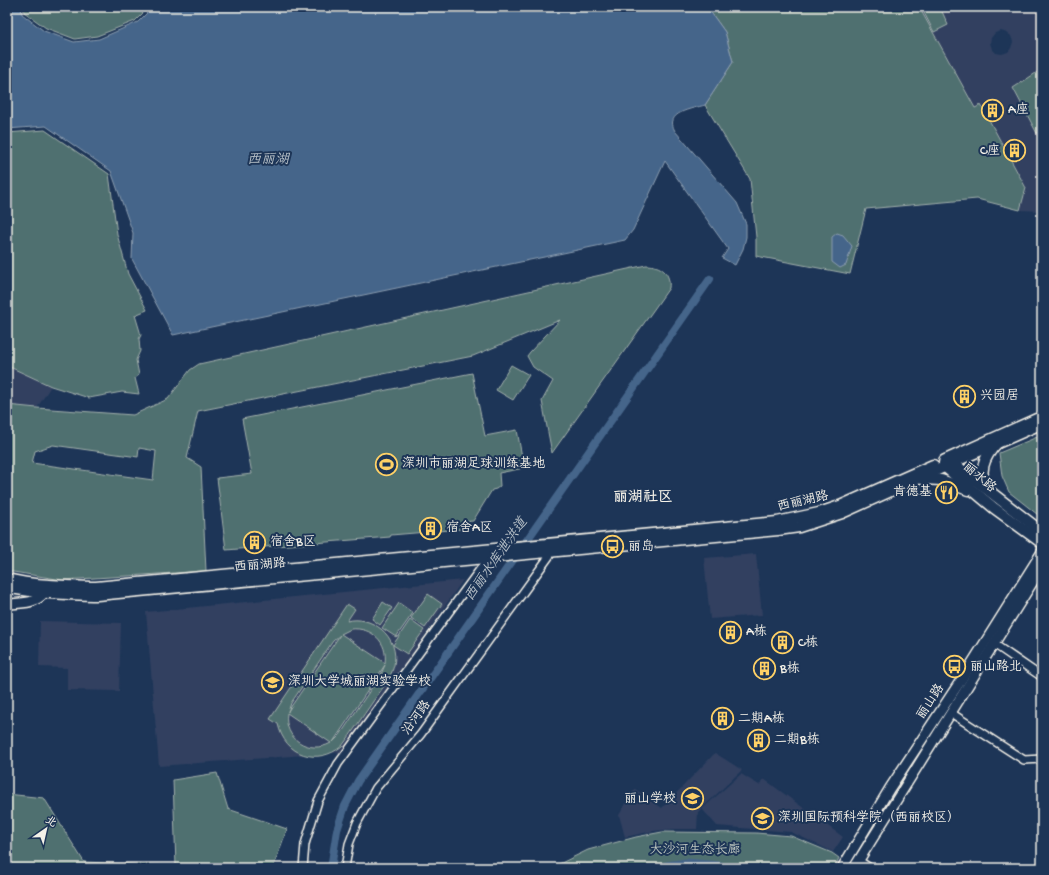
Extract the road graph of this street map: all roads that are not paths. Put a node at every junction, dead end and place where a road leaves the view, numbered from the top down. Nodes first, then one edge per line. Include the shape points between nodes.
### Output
1 (1042, 416) edge
2 (1042, 424) edge
3 (996, 444) junction
4 (947, 464) junction
5 (918, 479) junction
6 (986, 495) junction
7 (1042, 532) edge
8 (1042, 543) edge
9 (553, 547) junction
10 (515, 551) junction
11 (1042, 552) edge
12 (489, 557) junction
13 (1042, 567) edge
14 (7, 579) edge
15 (7, 587) edge
16 (44, 593) junction
17 (7, 604) edge
18 (994, 644) junction
19 (1042, 676) edge
20 (951, 713) junction
21 (1042, 759) edge
22 (856, 864) edge
23 (303, 868) edge
24 (345, 868) edge
25 (842, 868) edge
26 (870, 868) edge

1 - 4 street, 西丽湖路
2 - 3 street, 西丽湖路
3 - 4 street, 西丽湖路
3 - 6 main road via 985,459 982,470
4 - 5 main road, 西丽湖路
4 - 6 main road, 丽水路
4 - 9 main road, 西丽湖路 via 840,506 797,518
5 - 6 main road via 951,483
5 - 9 main road, 西丽湖路 via 842,513 799,527
6 - 7 main road, 丽水路
6 - 8 main road, 丽水路
9 - 10 main road
9 - 24 street, 沿河路 via 421,734 376,788 357,823 349,844
10 - 12 main road, 西丽湖路
10 - 14 main road, 西丽湖路 via 96,587 56,586
11 - 25 street, 丽山路 via 890,788
12 - 16 main road, 西丽湖路 via 97,595
12 - 23 street via 338,764 318,801 305,844
13 - 18 street, 丽山路
15 - 16 main road, 西丽湖路
16 - 17 street via 36,600
18 - 19 street
18 - 20 street, 丽山路
20 - 21 street via 1024,760
20 - 22 street, 丽山路
22 - 26 street

